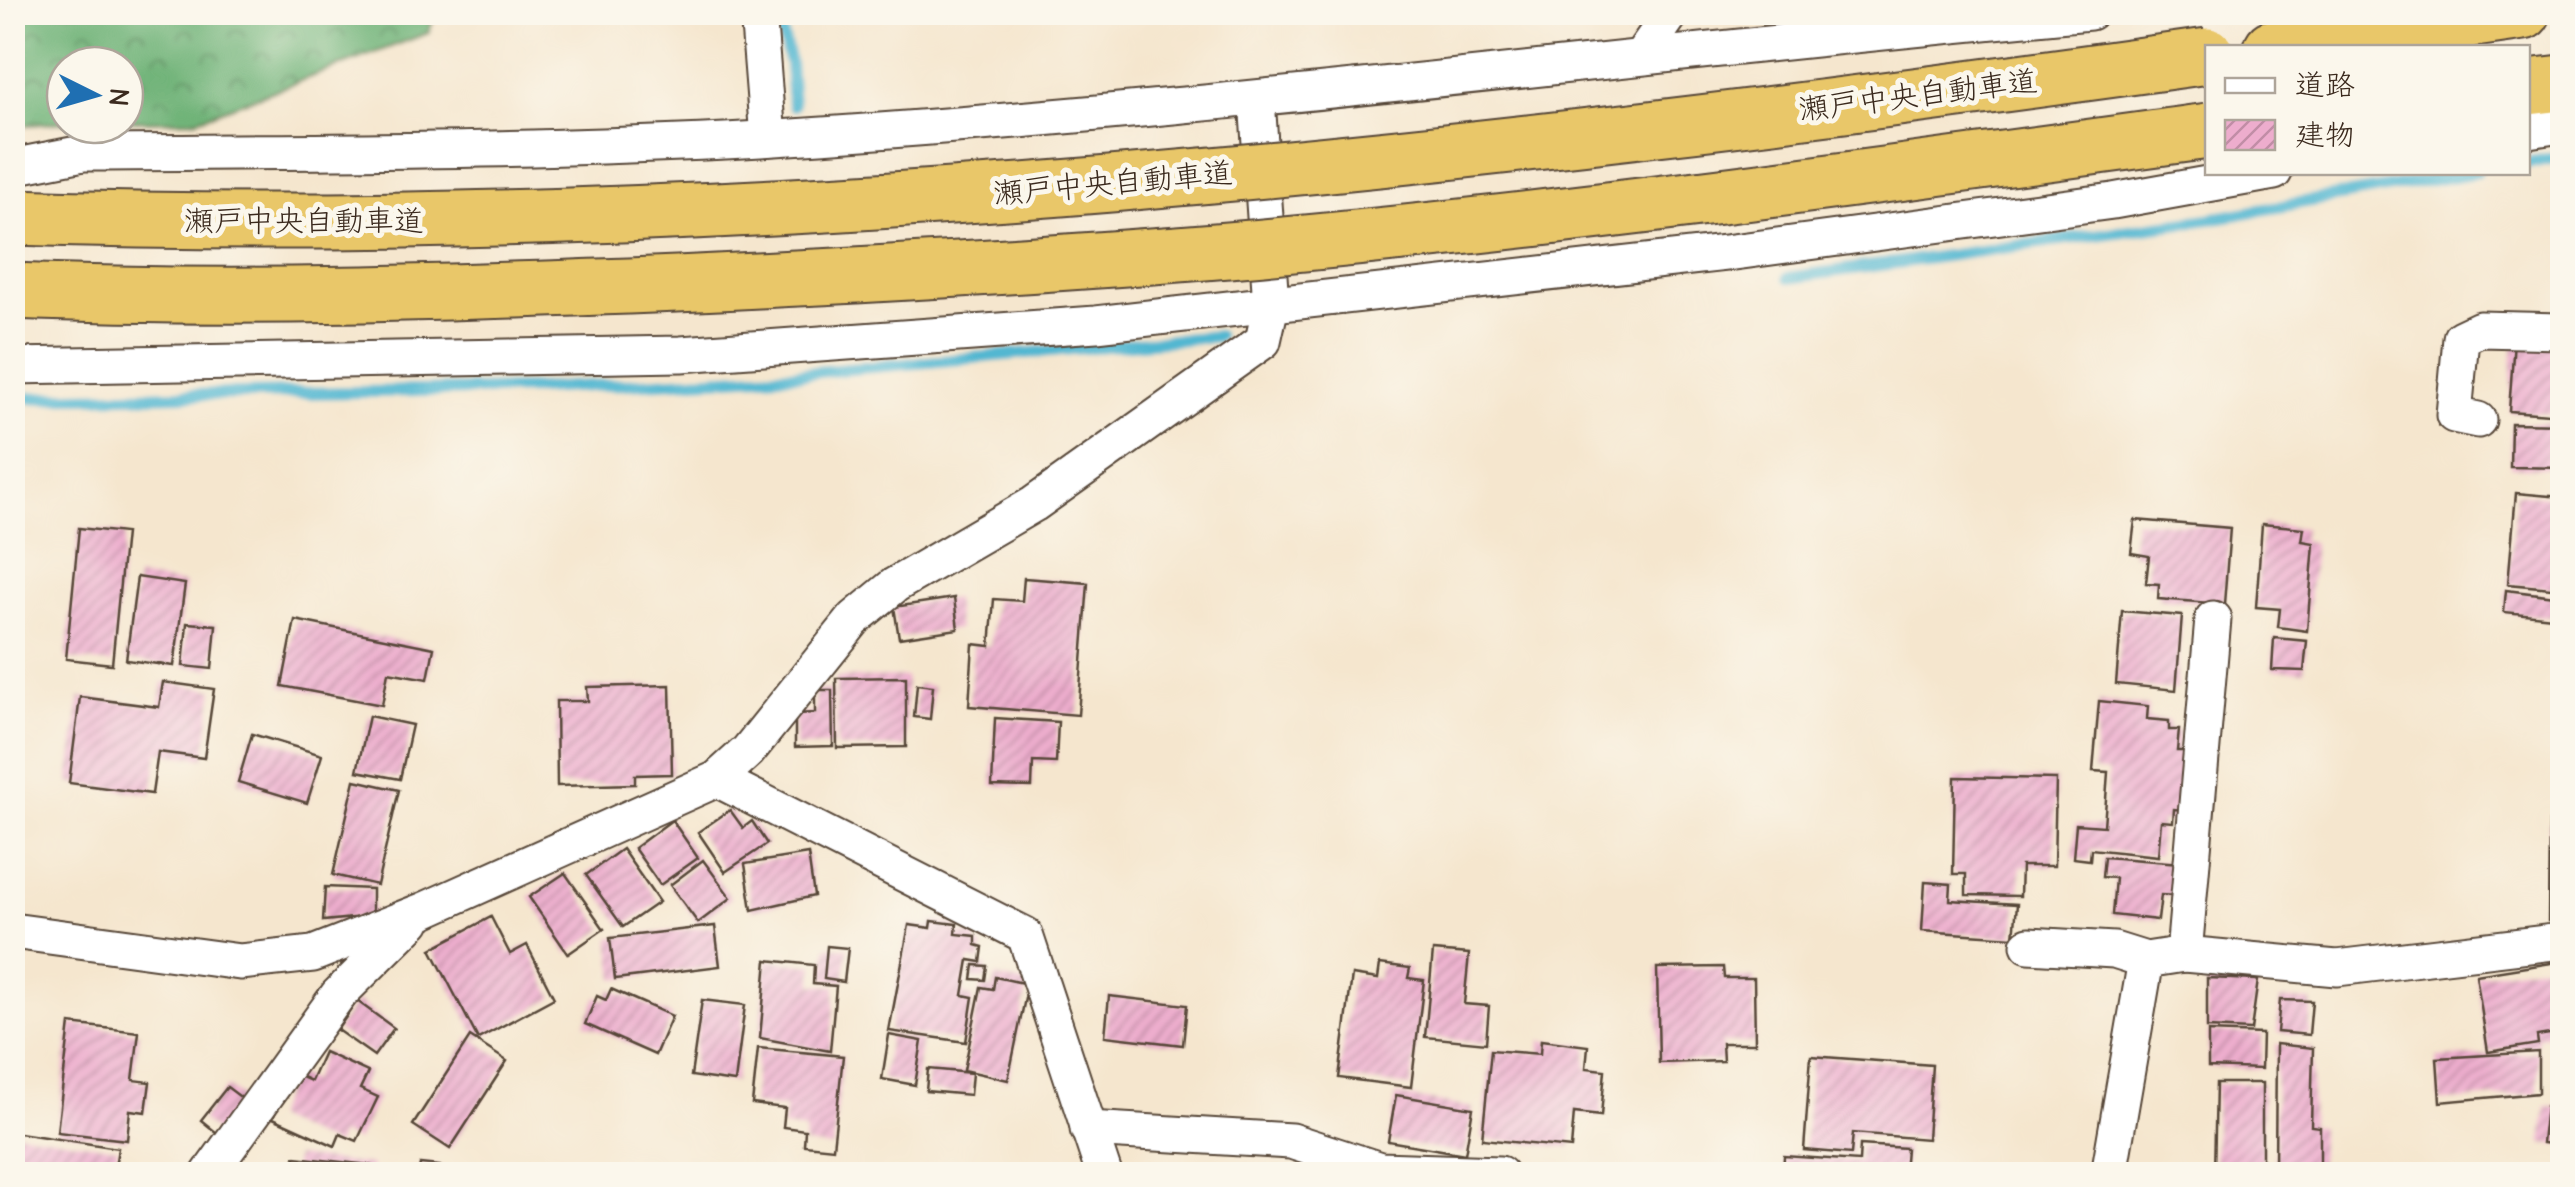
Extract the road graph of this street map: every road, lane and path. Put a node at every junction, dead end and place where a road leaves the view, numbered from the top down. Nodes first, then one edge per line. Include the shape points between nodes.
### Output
1 (758, 12) edge
2 (1672, 12) edge
3 (2090, 12) edge
4 (2523, 12) edge
5 (2293, 45) edge
6 (1642, 55) junction
7 (2205, 56) edge
8 (2562, 83) edge
9 (2530, 88) edge
10 (1257, 99) junction
11 (2562, 125) edge
12 (2530, 130) edge
13 (2205, 131) edge
14 (768, 138) junction
15 (12, 166) edge
16 (2257, 175) edge
17 (12, 218) edge
18 (12, 291) edge
19 (1271, 305) junction
20 (2562, 331) edge
21 (12, 366) edge
22 (2478, 420) dead end
23 (2212, 619) dead end
24 (718, 779) junction
25 (425, 910) junction
26 (12, 931) edge
27 (2562, 941) edge
28 (2030, 945) dead end
29 (2184, 954) junction
30 (2146, 960) junction
31 (1088, 1129) junction
32 (210, 1174) edge
33 (1104, 1174) edge
34 (1500, 1174) edge
35 (2109, 1174) edge

1 - 14 street
2 - 6 street
3 - 6 street
4 - 5 highway
6 - 10 street
7 - 17 highway, 瀬戸中央自動車道, bridge via 1628,130 894,202 444,221
8 - 9 highway
10 - 14 street
10 - 19 street
11 - 12 street
13 - 18 highway, bridge via 1633,206 1242,248 919,272 443,294
14 - 15 street via 621,147 83,153
16 - 19 street via 1726,254
19 - 21 street via 681,354
19 - 24 street via 1263,341 1034,504 895,585 855,618
20 - 22 street via 2480,329 2460,338 2454,415
23 - 29 street
24 - 25 street
24 - 31 street via 1025,936
25 - 26 street via 314,954 240,962
25 - 32 street via 338,995
27 - 29 street via 2337,968
28 - 30 street via 2114,950
29 - 30 street
30 - 35 street
31 - 33 street
31 - 34 street via 1292,1140 1380,1170

